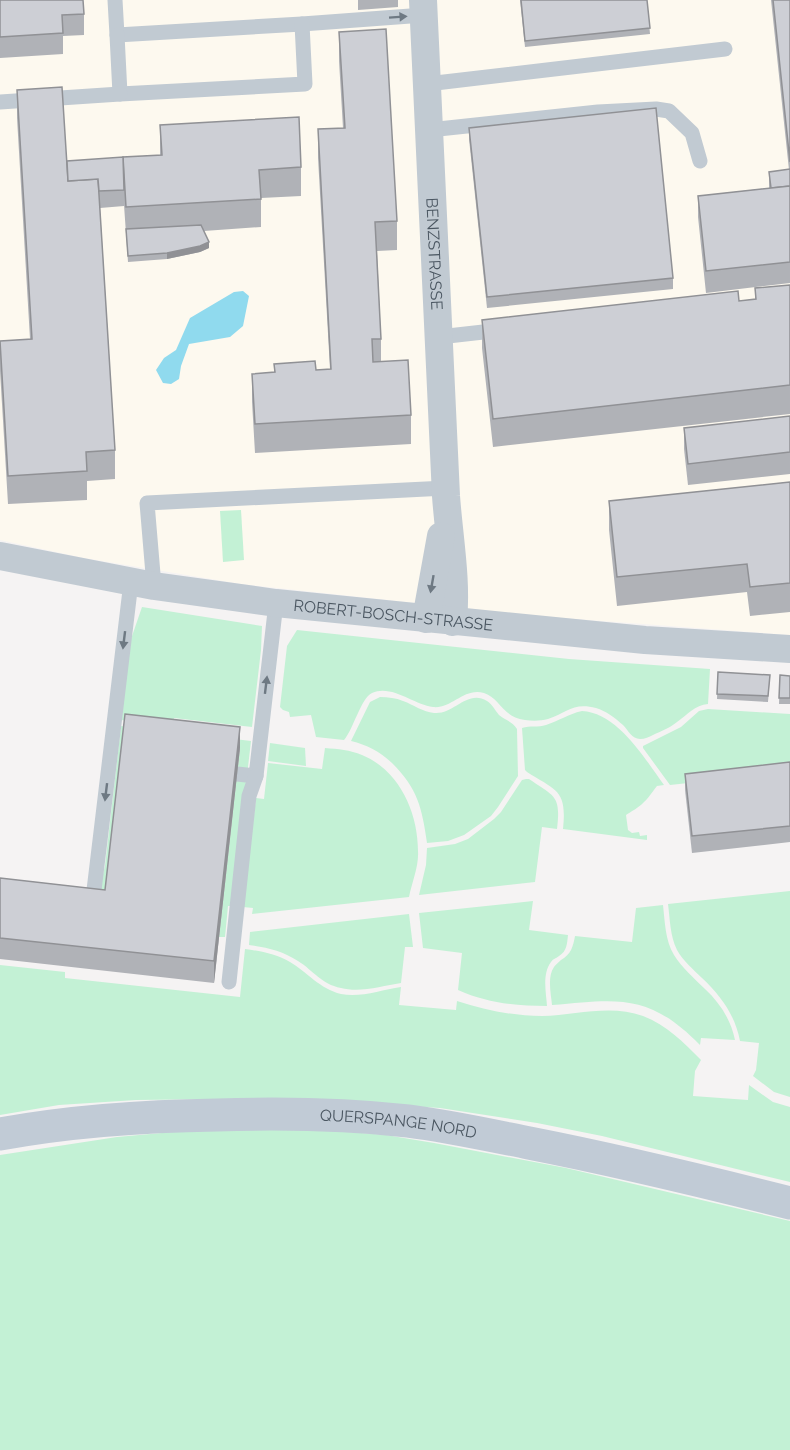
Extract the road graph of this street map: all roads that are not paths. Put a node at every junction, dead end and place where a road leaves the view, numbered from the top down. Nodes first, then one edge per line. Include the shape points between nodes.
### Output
1 (115, 0) edge
2 (423, 8) edge
3 (302, 24) junction
4 (117, 35) junction
5 (725, 49) dead end
6 (427, 84) junction
7 (120, 94) junction
8 (0, 102) edge
9 (429, 130) junction
10 (699, 161) dead end
11 (513, 328) edge
12 (439, 336) junction
13 (446, 498) junction
14 (0, 556) edge
15 (142, 584) junction
16 (276, 603) junction
17 (439, 620) junction
18 (790, 649) edge
19 (237, 774) edge
20 (256, 776) junction
21 (92, 910) edge
22 (229, 982) dead end
23 (0, 1134) edge
24 (790, 1203) edge

1 - 4 lane
3 -> 2 lane via 371,19
2 - 6 street, BENZSTRASSE
3 - 4 lane
3 - 7 lane via 306,84
4 - 7 lane
5 - 6 lane
6 - 9 street, BENZSTRASSE
7 - 8 lane
9 - 10 lane via 656,109 669,111 692,133
9 - 12 street, BENZSTRASSE
11 - 12 lane
12 - 13 street, BENZSTRASSE
13 - 15 lane via 147,503
13 - 17 street, BENZSTRASSE via 438,549
14 - 15 street, ROBERT-BOSCH-STRASSE
15 - 16 street, ROBERT-BOSCH-STRASSE
15 -> 21 lane
16 - 17 street, ROBERT-BOSCH-STRASSE
20 -> 16 lane
17 - 18 street, ROBERT-BOSCH-STRASSE
19 - 20 lane
20 - 22 lane via 249,796
23 - 24 main road, QUERSPANGE NORD via 60,1124 152,1117 252,1114 373,1118 436,1125 585,1154

